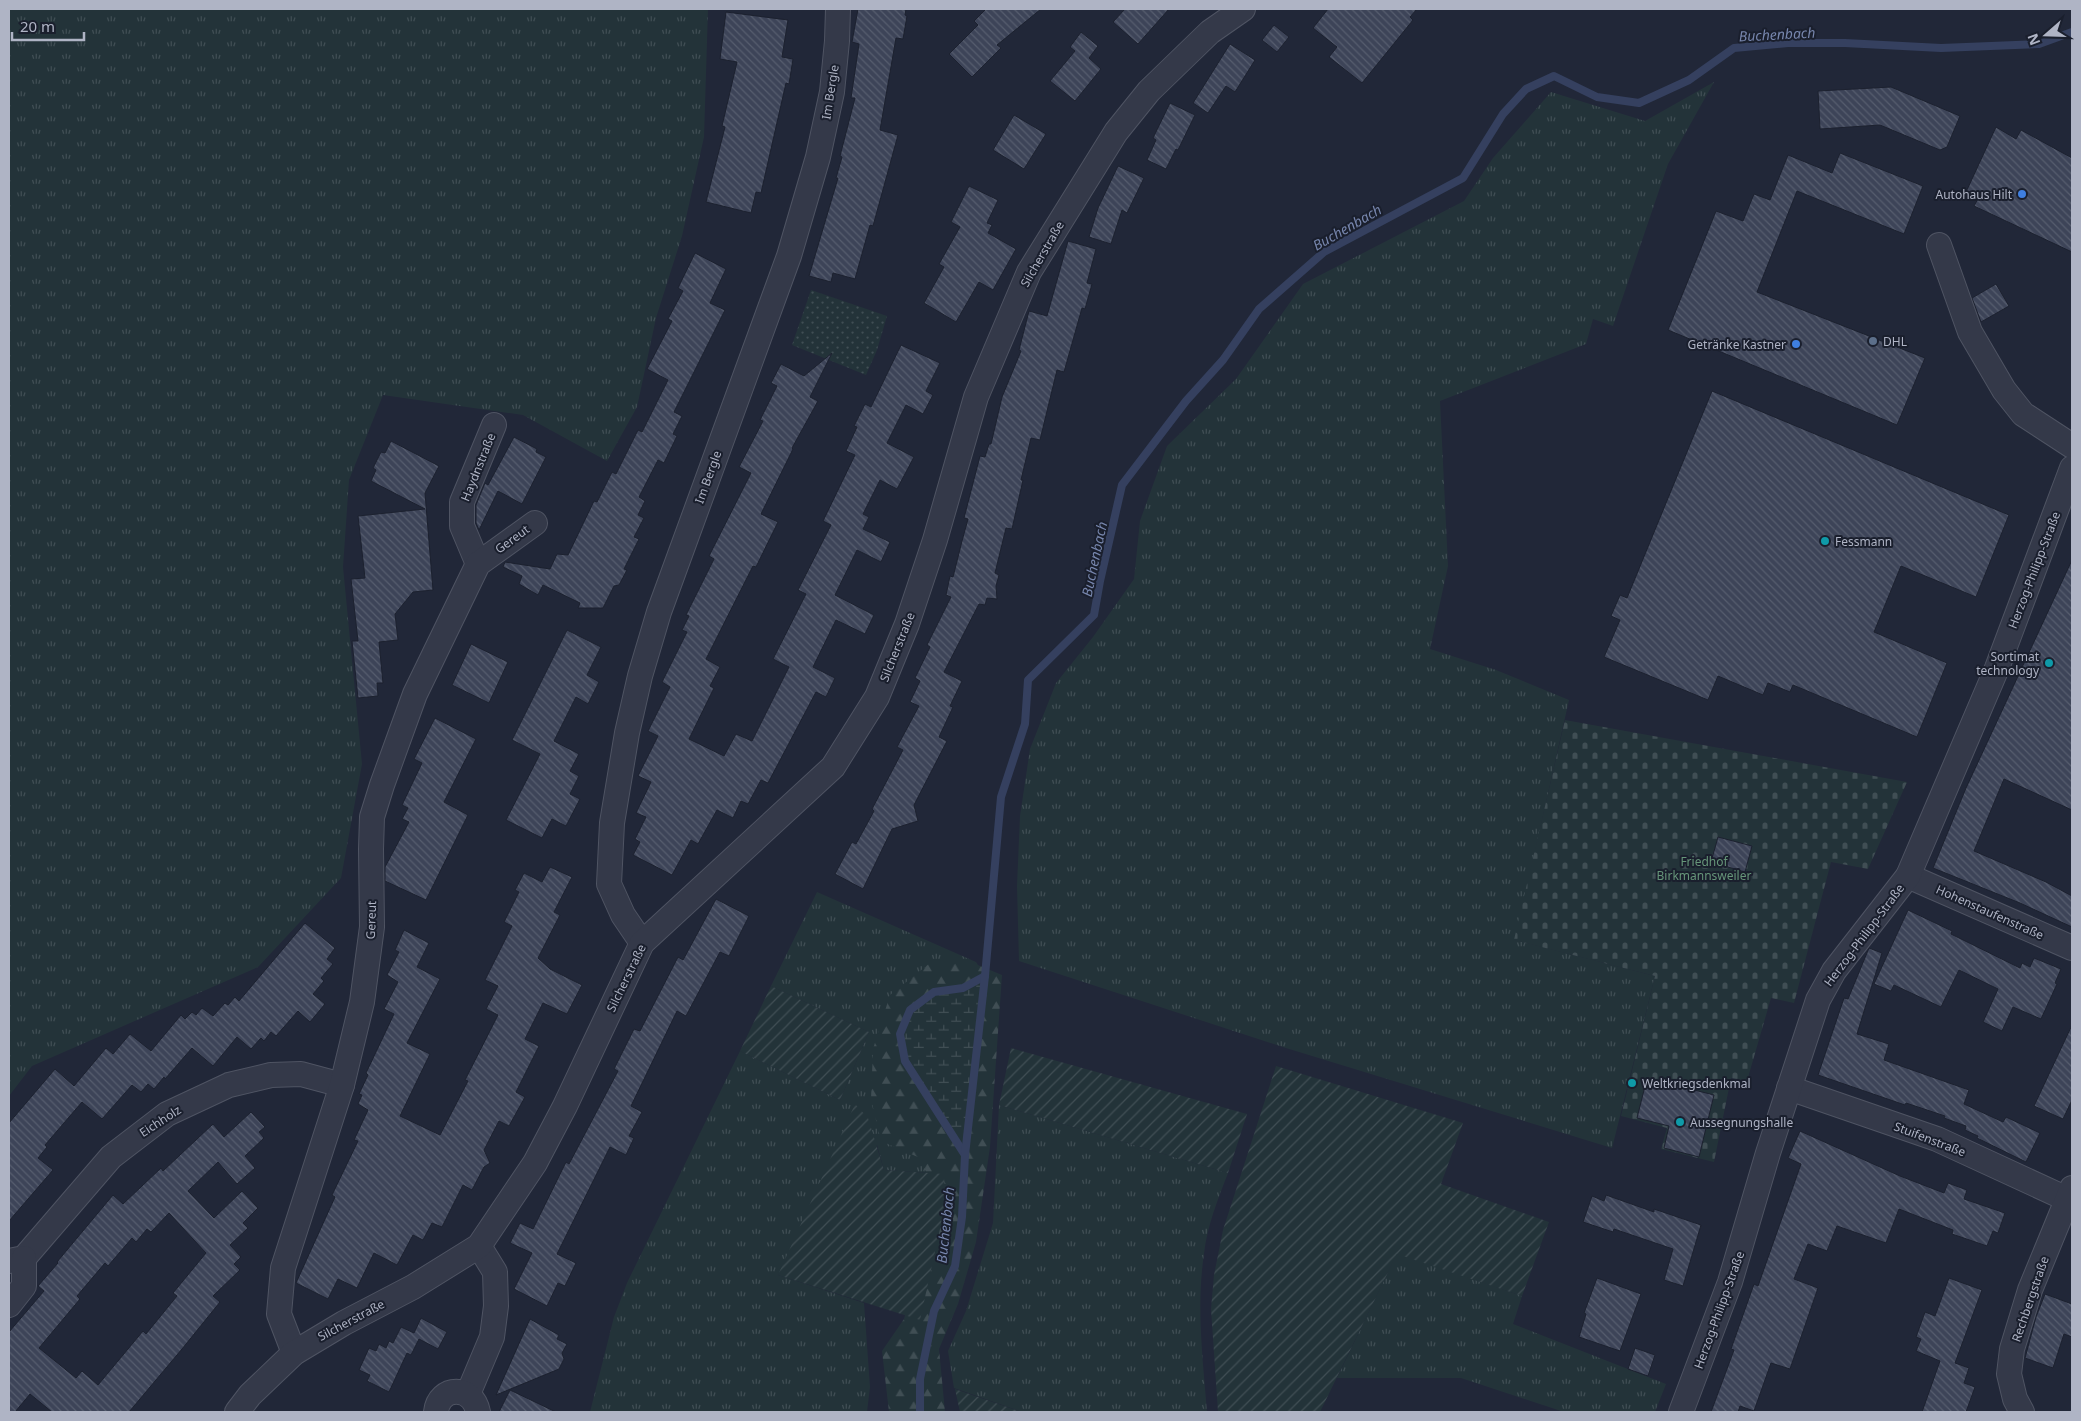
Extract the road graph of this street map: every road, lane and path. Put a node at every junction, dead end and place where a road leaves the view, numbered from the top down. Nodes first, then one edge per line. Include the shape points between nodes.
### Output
1 (838, 9) edge
2 (1243, 9) edge
3 (1939, 245) dead end
4 (494, 425) dead end
5 (2072, 446) edge
6 (2072, 468) edge
7 (535, 522) dead end
8 (478, 564) junction
9 (1908, 876) junction
10 (642, 943) junction
11 (2072, 948) edge
12 (342, 1084) junction
13 (1789, 1088) junction
14 (2070, 1193) edge
15 (479, 1246) junction
16 (16, 1260) edge
17 (9, 1305) edge
18 (294, 1353) junction
19 (473, 1403) edge
20 (237, 1412) edge
21 (436, 1412) edge
22 (1681, 1412) edge
23 (2022, 1412) edge

1 - 10 street, Im Bergle via 832,92 818,157 789,256 659,612 627,733 612,823 609,884 623,915
2 - 10 street, Silcherstraße via 1210,32 1148,91 1116,132 1029,272 976,397 908,624 877,697 833,766
3 - 5 street via 1970,332 2004,390 2023,414
4 - 8 street, Haydnstraße via 462,502 462,526
6 - 9 street, Herzog-Philipp-Straße via 1997,668
7 - 8 street, Gereut
8 - 12 street, Gereut via 415,694 372,817 372,927 362,1002
9 - 11 street, Hohenstaufenstraße
9 - 13 street, Herzog-Philipp-Straße via 1834,971 1818,1000
10 - 15 street, Silcherstraße via 535,1163
12 - 16 street, Eichholz via 301,1074 271,1075 229,1085 167,1114 111,1157
12 - 18 street, Gereut via 282,1268 279,1314
13 - 14 street, Stuifenstraße via 1937,1139
13 - 22 street, Herzog-Philipp-Straße via 1730,1282
14 - 23 street, Rechbergstraße via 2030,1290 2012,1349 2010,1374
15 - 18 street, Silcherstraße
15 - 19 street via 495,1272 496,1306 492,1337
16 - 17 street, Eichholz via 24,1286
18 - 20 street, Silcherstraße
19 - 21 street via 456,1392 449,1393 439,1401

